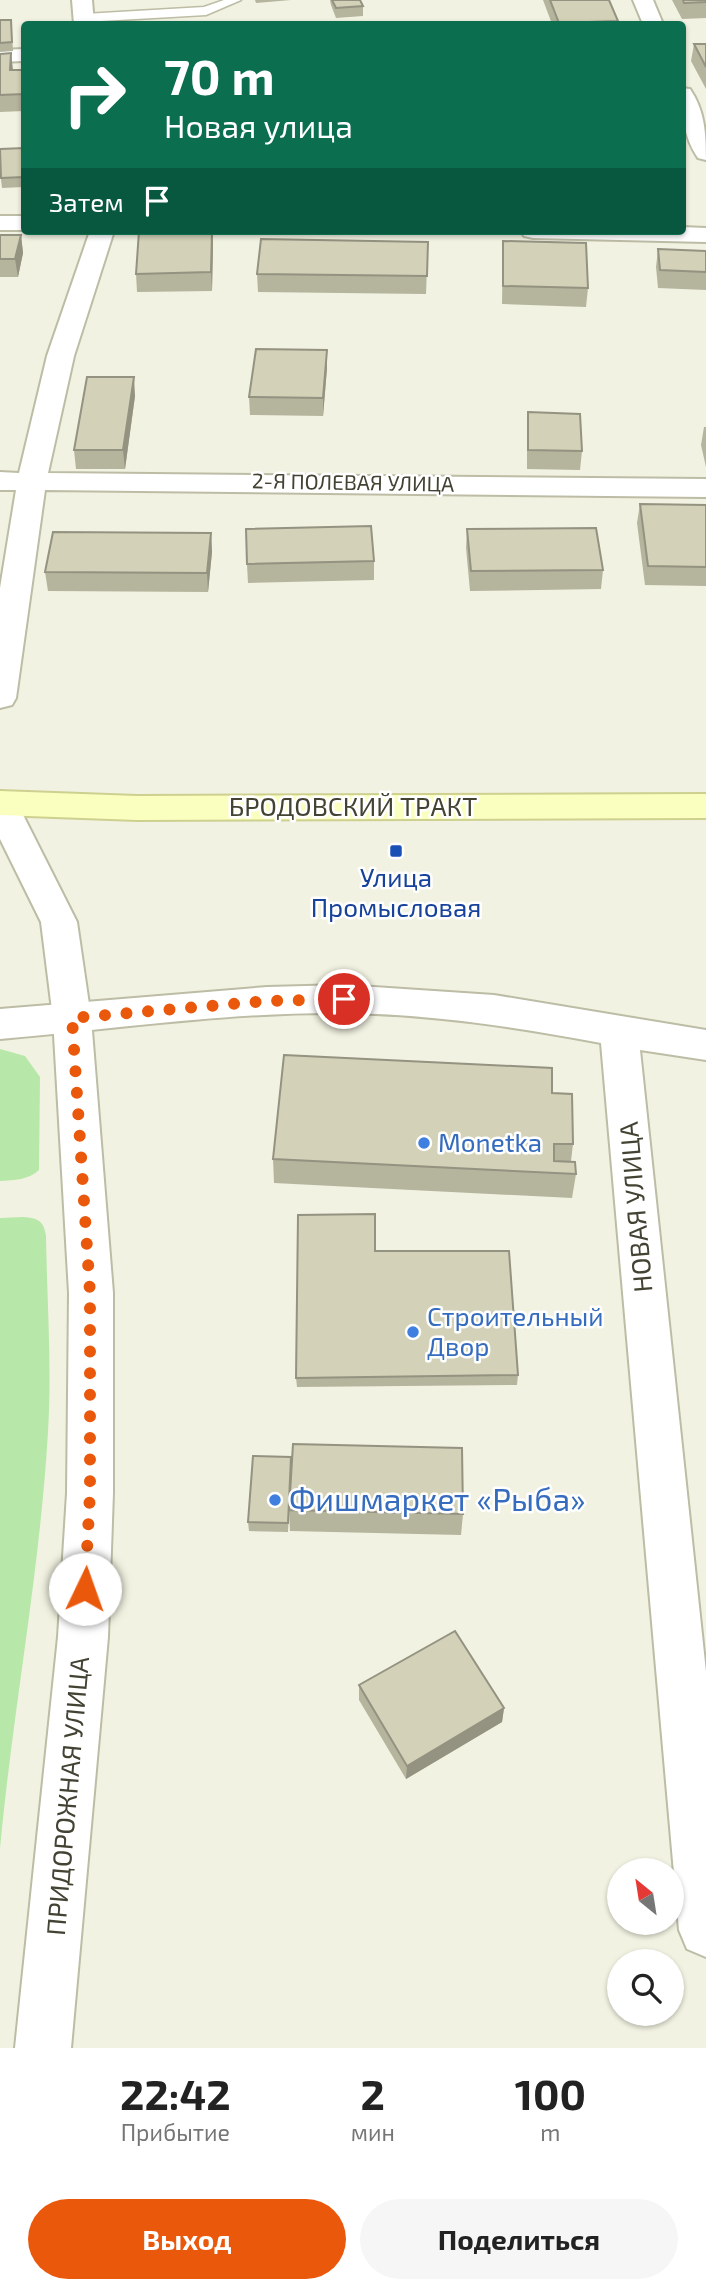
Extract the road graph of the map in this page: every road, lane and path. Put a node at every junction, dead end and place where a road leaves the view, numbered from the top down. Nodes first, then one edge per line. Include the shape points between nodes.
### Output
1 (235, 0) edge
2 (643, 0) edge
3 (83, 14) edge
4 (652, 21) edge
5 (21, 55) edge
6 (0, 56) edge
7 (686, 104) edge
8 (706, 153) edge
9 (0, 223) edge
10 (21, 223) edge
11 (101, 235) edge
12 (686, 235) edge
13 (706, 235) edge
14 (33, 480) junction
15 (0, 481) edge
16 (706, 488) edge
17 (0, 698) edge
18 (0, 803) edge
19 (706, 807) edge
20 (72, 1018) junction
21 (0, 1024) edge
22 (619, 1032) junction
23 (706, 1045) edge
24 (706, 1930) edge
25 (43, 2048) edge

1 - 3 lane via 206,12
2 - 4 street
5 - 6 street
7 - 8 street
9 - 10 street
11 - 14 street via 49,399
12 - 13 street
14 - 15 street, 2-Я ПОЛЕВАЯ УЛИЦА
14 - 16 street, 2-Я ПОЛЕВАЯ УЛИЦА
14 - 17 street
18 - 19 main road, БРОДОВСКИЙ ТРАКТ via 137,808
18 - 20 street, ПРИДОРОЖНАЯ УЛИЦА via 59,922
20 - 21 street
20 - 22 street via 344,999 494,1009
20 - 25 street, ПРИДОРОЖНАЯ УЛИЦА via 90,1293 90,1493 83,1637
22 - 23 street
22 - 24 street, НОВАЯ УЛИЦА

